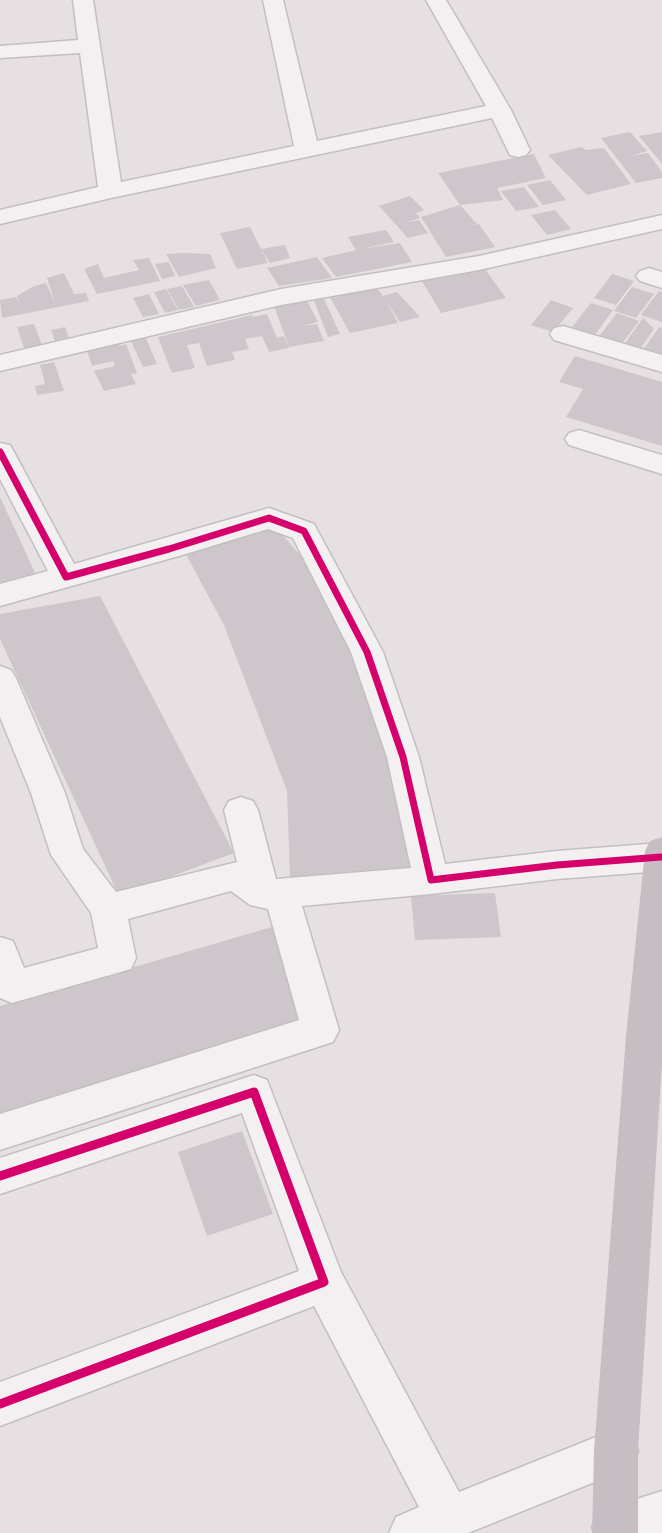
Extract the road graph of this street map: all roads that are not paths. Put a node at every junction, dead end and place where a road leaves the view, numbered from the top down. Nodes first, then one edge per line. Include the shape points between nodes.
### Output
1 (83, 0) edge
2 (273, 0) edge
3 (436, 0) edge
4 (90, 46) junction
5 (0, 52) edge
6 (500, 110) junction
7 (307, 150) junction
8 (518, 150) dead end
9 (111, 191) junction
10 (0, 217) edge
11 (662, 222) edge
12 (563, 334) dead end
13 (0, 363) edge
14 (662, 364) edge
15 (579, 439) dead end
16 (0, 452) edge
17 (662, 465) edge
18 (66, 577) junction
19 (0, 595) edge
20 (0, 678) edge
21 (241, 810) dead end
22 (661, 854) edge
23 (431, 880) junction
24 (272, 894) junction
25 (108, 909) junction
26 (0, 952) edge
27 (654, 1035) edge
28 (0, 1132) edge
29 (0, 1176) edge
30 (324, 1282) junction
31 (0, 1404) edge
32 (616, 1451) junction
33 (662, 1513) edge
34 (430, 1526) edge
35 (615, 1530) edge

1 - 4 street
2 - 7 street
3 - 6 street
4 - 5 street
4 - 9 street
6 - 7 street
6 - 8 street
7 - 9 street
9 - 10 street
11 - 13 street via 479,263 281,297
12 - 14 street
15 - 17 street
16 - 18 street
18 - 19 street
18 - 23 street via 269,518 304,531 367,652 403,757
20 - 25 street via 48,793 68,855
21 - 24 street
22 - 23 street
22 - 27 street
23 - 24 street
24 - 25 street via 236,876
24 - 28 street via 321,1030
25 - 26 street via 118,958 12,987
27 - 32 street
29 - 30 street via 254,1092
30 - 31 street
30 - 34 street
32 - 34 street
32 - 35 street
33 - 35 street

